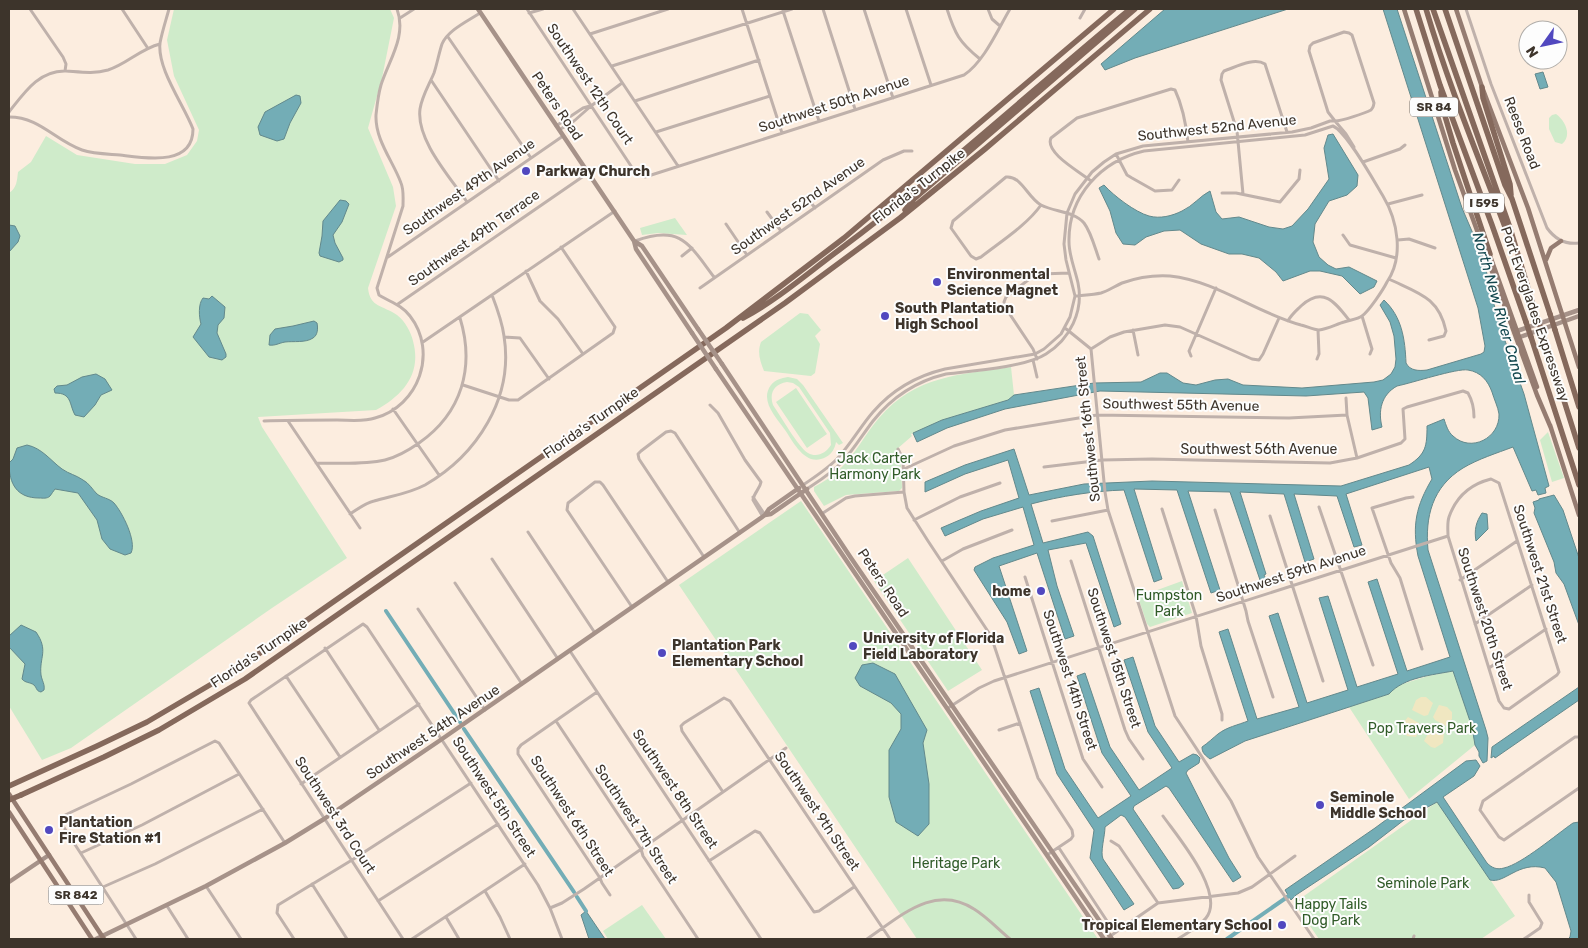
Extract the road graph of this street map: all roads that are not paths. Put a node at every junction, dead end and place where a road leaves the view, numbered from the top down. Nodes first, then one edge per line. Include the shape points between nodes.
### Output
1 (30, 9) edge
2 (122, 9) edge
3 (169, 9) edge
4 (397, 9) edge
5 (414, 9) edge
6 (527, 9) edge
7 (543, 9) edge
8 (573, 9) edge
9 (668, 9) edge
10 (742, 9) edge
11 (792, 9) edge
12 (823, 9) edge
13 (864, 9) edge
14 (906, 9) edge
15 (947, 9) edge
16 (988, 9) edge
17 (1010, 9) edge
18 (1085, 9) edge
19 (1114, 9) edge
20 (1130, 9) edge
21 (1135, 9) edge
22 (1150, 9) edge
23 (1404, 9) edge
24 (1416, 9) edge
25 (1426, 9) edge
26 (1445, 9) edge
27 (1456, 9) edge
28 (1466, 9) edge
29 (478, 10) edge
30 (1435, 11) edge
31 (783, 12) junction
32 (529, 13) junction
33 (400, 18) junction
34 (1080, 18) dead end
35 (747, 23) junction
36 (1000, 26) junction
37 (590, 34) junction
38 (448, 36) junction
39 (160, 44) junction
40 (147, 47) junction
41 (980, 59) junction
42 (759, 60) junction
43 (612, 66) junction
44 (64, 71) junction
45 (431, 80) junction
46 (622, 83) junction
47 (931, 85) junction
48 (1440, 85) junction
49 (1482, 87) junction
50 (770, 96) junction
51 (892, 98) junction
52 (635, 101) junction
53 (591, 106) junction
54 (856, 109) junction
55 (9, 112) edge
56 (1328, 112) junction
57 (9, 117) edge
58 (1348, 117) junction
59 (819, 121) junction
60 (1335, 121) junction
61 (1324, 122) junction
62 (558, 128) junction
63 (656, 132) junction
64 (1287, 132) junction
65 (782, 133) junction
66 (1346, 134) junction
67 (563, 136) junction
68 (1237, 137) junction
69 (1287, 137) junction
70 (1188, 141) junction
71 (1238, 142) junction
72 (1404, 145) dead end
73 (1188, 147) junction
74 (1355, 150) junction
75 (912, 151) dead end
76 (1116, 154) junction
77 (531, 158) junction
78 (1119, 159) junction
79 (1363, 162) junction
80 (678, 166) junction
81 (1300, 170) dead end
82 (635, 172) joint
83 (588, 173) junction
84 (1087, 178) junction
85 (1178, 180) dead end
86 (499, 181) junction
87 (1091, 181) junction
88 (1222, 193) dead end
89 (1243, 194) junction
90 (1422, 195) dead end
91 (808, 198) dead end
92 (1512, 199) junction
93 (467, 202) junction
94 (1388, 204) junction
95 (1467, 204) junction
96 (1041, 205) junction
97 (815, 208) junction
98 (615, 211) junction
99 (767, 212) dead end
100 (1067, 213) junction
101 (1072, 216) junction
102 (900, 218) junction
103 (726, 224) dead end
104 (781, 232) junction
105 (1343, 235) dead end
106 (1398, 240) junction
107 (634, 241) junction
108 (1561, 241) junction
109 (1579, 244) edge
110 (561, 247) junction
111 (692, 248) junction
112 (1435, 248) dead end
113 (1490, 254) junction
114 (747, 255) junction
115 (682, 256) dead end
116 (387, 257) junction
117 (1396, 258) junction
118 (1099, 259) dead end
119 (1546, 260) junction
120 (526, 272) junction
121 (1070, 273) junction
122 (714, 278) junction
123 (1390, 279) junction
124 (700, 288) dead end
125 (1216, 288) junction
126 (1528, 291) junction
127 (492, 295) junction
128 (1080, 295) junction
129 (1074, 296) junction
130 (398, 304) junction
131 (1579, 310) edge
132 (1362, 316) junction
133 (1563, 316) junction
134 (1579, 316) edge
135 (460, 318) junction
136 (1280, 318) junction
137 (1349, 320) junction
138 (1288, 322) junction
139 (1565, 322) junction
140 (726, 328) junction
141 (1065, 328) junction
142 (1133, 330) junction
143 (1318, 330) junction
144 (1070, 331) junction
145 (1517, 331) junction
146 (1196, 334) junction
147 (504, 337) junction
148 (1520, 337) junction
149 (1429, 340) dead end
150 (423, 342) junction
151 (1091, 349) junction
152 (582, 354) junction
153 (1035, 354) junction
154 (1370, 354) dead end
155 (1138, 355) dead end
156 (1191, 356) dead end
157 (1317, 359) dead end
158 (1035, 360) junction
159 (1579, 367) edge
160 (1037, 377) dead end
161 (549, 379) junction
162 (463, 385) junction
163 (499, 397) junction
164 (1346, 398) dead end
165 (710, 404) dead end
166 (1579, 407) edge
167 (393, 409) junction
168 (1097, 415) junction
169 (1347, 415) junction
170 (1474, 417) dead end
171 (288, 420) junction
172 (264, 421) dead end
173 (1551, 428) junction
174 (417, 444) junction
175 (1579, 448) edge
176 (898, 449) dead end
177 (1357, 458) junction
178 (1102, 460) junction
179 (316, 463) junction
180 (1044, 467) dead end
181 (904, 469) junction
182 (440, 476) junction
183 (1000, 483) dead end
184 (1579, 486) edge
185 (805, 487) junction
186 (800, 491) junction
187 (904, 492) junction
188 (1413, 497) dead end
189 (1319, 508) dead end
190 (1162, 509) dead end
191 (1108, 510) junction
192 (1215, 510) dead end
193 (823, 513) junction
194 (350, 514) junction
195 (1579, 515) edge
196 (764, 516) junction
197 (1270, 516) dead end
198 (914, 520) junction
199 (1052, 521) dead end
200 (360, 528) dead end
201 (1012, 530) dead end
202 (528, 532) dead end
203 (740, 532) junction
204 (1448, 536) junction
205 (1517, 541) junction
206 (1388, 555) junction
207 (704, 557) junction
208 (492, 558) dead end
209 (942, 561) junction
210 (1071, 561) dead end
211 (1340, 570) junction
212 (1025, 577) dead end
213 (1460, 580) junction
214 (668, 582) junction
215 (455, 583) dead end
216 (1291, 585) junction
217 (1532, 585) junction
218 (1243, 600) junction
219 (632, 608) junction
220 (418, 609) dead end
221 (1196, 616) junction
222 (1474, 624) junction
223 (1546, 629) junction
224 (1147, 632) junction
225 (595, 633) junction
226 (1099, 646) junction
227 (325, 648) junction
228 (1422, 649) dead end
229 (570, 651) junction
230 (558, 658) junction
231 (1051, 662) junction
232 (1373, 665) dead end
233 (1489, 668) junction
234 (286, 676) junction
235 (1005, 678) junction
236 (1323, 681) dead end
237 (522, 684) junction
238 (596, 692) junction
239 (1273, 697) dead end
240 (419, 704) junction
241 (950, 707) junction
242 (1504, 708) joint
243 (485, 710) junction
244 (1222, 720) dead end
245 (556, 721) junction
246 (1020, 723) junction
247 (379, 730) junction
248 (999, 730) dead end
249 (1579, 737) edge
250 (442, 739) junction
251 (786, 748) dead end
252 (340, 757) junction
253 (1143, 759) dead end
254 (769, 760) junction
255 (239, 774) junction
256 (471, 783) junction
257 (301, 784) junction
258 (11, 785) edge
259 (1102, 787) dead end
260 (1579, 788) edge
261 (722, 792) junction
262 (9, 794) edge
263 (9, 800) edge
264 (263, 809) junction
265 (9, 812) edge
266 (1163, 816) dead end
267 (324, 819) junction
268 (682, 820) junction
269 (498, 824) junction
270 (29, 825) junction
271 (21, 830) junction
272 (1111, 841) dead end
273 (285, 843) junction
274 (1059, 848) junction
275 (641, 849) junction
276 (1052, 852) junction
277 (81, 853) junction
278 (49, 855) junction
279 (1047, 856) junction
280 (1295, 856) dead end
281 (352, 860) junction
282 (41, 861) junction
283 (709, 861) junction
284 (525, 864) junction
285 (1270, 875) junction
286 (600, 878) junction
287 (9, 882) edge
288 (312, 884) junction
289 (206, 886) junction
290 (854, 887) junction
291 (103, 888) junction
292 (485, 891) junction
293 (610, 895) dead end
294 (1530, 895) dead end
295 (1209, 897) junction
296 (378, 901) junction
297 (1158, 903) junction
298 (167, 906) junction
299 (550, 908) junction
300 (446, 917) junction
301 (1108, 921) dead end
302 (126, 924) junction
303 (883, 929) junction
304 (103, 937) edge
305 (92, 939) edge
306 (96, 939) edge
307 (136, 939) edge
308 (188, 939) edge
309 (241, 939) edge
310 (294, 939) edge
311 (347, 939) edge
312 (403, 939) edge
313 (412, 939) edge
314 (459, 939) edge
315 (510, 939) edge
316 (562, 939) edge
317 (698, 939) edge
318 (761, 939) edge
319 (868, 939) edge
320 (890, 939) edge
321 (1010, 939) edge
322 (1108, 939) edge
323 (1178, 939) edge
324 (1314, 939) edge
325 (1524, 939) edge

1 - 44 street via 63,57
2 - 40 street
3 - 39 street
4 - 33 street
5 - 33 street
6 - 32 street, Southwest 12th Court
7 - 32 street
8 - 37 street
9 - 37 street
10 - 35 street
11 - 31 street
12 - 54 street
13 - 51 street
14 - 47 street
15 - 41 street via 961,42
16 - 36 street
17 - 36 street, Southwest 50th Avenue
18 - 34 street
19 - 140 highway, Florida's Turnpike via 844,238
20 - 140 highway via 908,196 755,312
21 - 102 highway via 914,199
22 - 102 highway, Florida's Turnpike
23 - 95 main road, SR 84
24 - 48 highway, Port Everglades Expressway / I 595
25 - 126 highway via 1453,92
26 - 92 highway, Port Everglades Expressway / I 595
27 - 49 main road
28 - 108 street, Reese Road via 1543,221 1550,233
29 - 38 street
29 - 62 main road, Peters Road
30 - 126 highway via 1510,228
31 - 35 street
31 - 59 street
32 - 53 street, Southwest 12th Court
33 - 116 street via 396,51 381,85 376,118 382,143 403,193 402,214
35 - 42 street
35 - 43 street
36 - 41 street, Southwest 50th Avenue
37 - 43 street
38 - 45 street via 443,42
38 - 77 street
39 - 40 street
39 - 57 street via 166,73 193,130 193,138 187,148 178,154 154,159 85,151 35,122
40 - 44 street via 110,69 96,73
41 - 47 street, Southwest 50th Avenue via 964,75
42 - 50 street
42 - 52 street
43 - 46 street
44 - 55 street via 39,78
45 - 86 street
45 - 93 street via 423,95 421,125 426,141
46 - 52 street
46 - 53 street
47 - 51 street, Southwest 50th Avenue
48 - 113 highway via 1442,106
48 - 184 highway, Port Everglades Expressway / I 595, bridge via 1526,322
49 - 92 highway
49 - 119 main road
50 - 63 street
50 - 65 street
51 - 54 street, Southwest 50th Avenue
52 - 63 street
53 - 62 street via 574,121
53 - 82 street, Southwest 12th Court
54 - 59 street, Southwest 50th Avenue
56 - 58 street, Southwest 52nd Avenue via 1310,46 1344,32 1349,33 1374,103 1370,110
56 - 60 street
56 - 61 street
58 - 60 street, Southwest 52nd Avenue
58 - 66 street via 1344,123
59 - 65 street, Southwest 50th Avenue
60 - 61 street, Southwest 52nd Avenue
60 - 66 street
61 - 64 street, Southwest 52nd Avenue
62 - 67 main road, Peters Road
63 - 80 street
64 - 68 street, Southwest 52nd Avenue
64 - 68 street via 1265,64 1260,61 1222,74
64 - 69 street
65 - 80 street, Southwest 50th Avenue
66 - 74 street
67 - 77 street, Southwest 49th Avenue
67 - 83 main road, Peters Road
68 - 70 street, Southwest 52nd Avenue
68 - 71 street
69 - 71 street, Southwest 52nd Avenue
69 - 74 street, Southwest 52nd Avenue via 1333,126
70 - 73 street
70 - 76 street, Southwest 52nd Avenue via 1143,146
70 - 84 street via 1186,121 1176,90 1077,118 1050,142 1056,154
71 - 73 street, Southwest 52nd Avenue
71 - 89 street
72 - 79 street
73 - 78 street, Southwest 52nd Avenue via 1144,151
74 - 79 street
75 - 97 street, Southwest 52nd Avenue via 883,160
76 - 78 street
76 - 84 street, Southwest 52nd Avenue
77 - 86 street, Southwest 49th Avenue
78 - 85 street via 1127,175 1155,192 1172,190
78 - 87 street, Southwest 52nd Avenue
79 - 94 street
80 - 82 street, Southwest 50th Avenue via 645,178
81 - 89 street via 1299,179 1280,202
83 - 98 main road, Peters Road
83 - 130 street, Southwest 49th Terrace
84 - 87 street
84 - 100 street, Southwest 52nd Avenue
86 - 93 street, Southwest 49th Avenue
87 - 101 street, Southwest 52nd Avenue
88 - 89 street
90 - 94 street
91 - 97 street
92 - 166 highway, Port Everglades Expressway / I 595, bridge
93 - 116 street, Southwest 49th Avenue
94 - 106 street
95 - 113 main road, SR 84
95 - 173 main road
96 - 96 street via 976,259 951,228 951,224 1006,177 1015,178
96 - 100 street
97 - 104 street, Southwest 52nd Avenue
98 - 107 main road, Peters Road
98 - 110 street
99 - 104 street
100 - 101 street
100 - 121 street, Southwest 52nd Avenue via 1064,244
101 - 118 street via 1085,224
101 - 128 street, Southwest 52nd Avenue via 1069,243
102 - 263 highway, Florida's Turnpike, bridge via 785,303 245,679 158,730
103 - 114 street
104 - 114 street, Southwest 52nd Avenue
105 - 117 street via 1350,245
106 - 112 street via 1409,239
106 - 117 street
107 - 111 street via 660,234 683,239
107 - 185 main road, Peters Road, bridge via 642,246
107 - 186 main road, Peters Road, bridge via 636,249
108 - 109 street
108 - 119 main road via 1551,248
110 - 120 street
110 - 152 street via 615,327 613,334
111 - 115 street
111 - 122 street
113 - 145 main road, SR 84
114 - 122 street, Southwest 52nd Avenue
116 - 130 street via 377,288 382,297
117 - 123 street
119 - 133 main road
120 - 127 street
120 - 152 street via 540,301 558,319
121 - 129 street, Southwest 52nd Avenue
121 - 153 street via 1032,276 1006,297 1005,307
122 - 124 street, Southwest 52nd Avenue
123 - 132 street
123 - 149 street via 1426,297 1440,311 1446,331 1444,336
125 - 128 street via 1168,276 1138,279 1102,293
125 - 136 street
125 - 146 street
126 - 175 highway, bridge
127 - 135 street
127 - 147 street
128 - 129 street
128 - 144 street
129 - 141 street
130 - 150 street via 410,316
131 - 133 main road
132 - 137 street
132 - 154 street via 1372,348
133 - 139 main road
133 - 145 main road
134 - 139 main road
135 - 150 street
135 - 162 street via 465,334 467,364
136 - 138 street
136 - 146 street via 1258,360
137 - 138 street via 1338,305 1322,296 1304,304
137 - 143 street
138 - 143 street
139 - 148 main road
139 - 159 main road
140 - 258 highway, Florida's Turnpike via 237,668 147,722
141 - 144 street, Southwest 16th Street
141 - 153 street, Southwest 54th Avenue via 1044,350
142 - 146 street via 1165,325
142 - 151 street via 1110,337
142 - 155 street
143 - 157 street
144 - 151 street, Southwest 16th Street
144 - 158 street, Southwest 54th Avenue via 1057,346
145 - 148 main road, SR 84
146 - 156 street via 1189,351
147 - 161 street via 520,338
147 - 163 street via 506,354
148 - 173 main road, SR 84
150 - 167 street via 423,369 417,385
151 - 168 street, Southwest 16th Street
152 - 161 street
153 - 158 street
153 - 185 street, Southwest 54th Avenue via 945,369 908,382 873,412 832,464
158 - 160 street
158 - 185 street, Southwest 54th Avenue via 946,374 910,388 880,414 841,463
161 - 163 street via 518,400
162 - 163 street
162 - 174 street via 445,419
163 - 182 street via 477,440
164 - 169 street
165 - 196 street via 761,482 753,496
167 - 171 street via 366,420
167 - 174 street
168 - 169 street, Southwest 55th Avenue via 1290,418
168 - 178 street, Southwest 16th Street
168 - 181 street, Southwest 55th Avenue via 1005,430 954,446
169 - 177 street
170 - 177 street, Southwest 56th Avenue via 1468,392 1407,406 1402,413 1405,439
171 - 172 street
171 - 179 street
173 - 195 main road, SR 84
174 - 179 street via 386,460
174 - 182 street
176 - 181 street
177 - 178 street, Southwest 56th Avenue via 1313,463
178 - 180 street, Southwest 56th Avenue
178 - 191 street, Southwest 16th Street
179 - 194 street
181 - 187 street
182 - 194 street via 405,494 373,501
183 - 198 street via 960,497
185 - 186 main road, Southwest 54th Avenue
185 - 193 main road, Peters Road
186 - 196 main road, Southwest 54th Avenue
186 - 241 main road, Peters Road
187 - 193 street via 846,498
187 - 198 street
188 - 206 street via 1372,508
189 - 211 street
190 - 221 street
191 - 199 street
191 - 224 street, Southwest 16th Street
192 - 218 street
193 - 241 main road, Peters Road
194 - 200 street
196 - 203 main road, Southwest 54th Avenue
197 - 216 street
198 - 209 street
201 - 209 street
202 - 225 street
203 - 207 main road, Southwest 54th Avenue
203 - 207 street via 675,433 666,432 638,454 639,459
204 - 205 street, Southwest 21st Street via 1448,518 1468,488 1491,479 1500,483
204 - 206 street, Southwest 59th Avenue
204 - 213 street, Southwest 20th Street
205 - 213 street
205 - 217 street, Southwest 21st Street
206 - 211 street, Southwest 59th Avenue
206 - 228 street via 1400,578
207 - 214 main road, Southwest 54th Avenue
208 - 230 street
209 - 235 street via 987,628
210 - 226 street, Southwest 15th Street
211 - 216 street, Southwest 59th Avenue
211 - 232 street
212 - 231 street, Southwest 14th Street
213 - 222 street, Southwest 20th Street
214 - 219 main road, Southwest 54th Avenue
214 - 219 street via 600,482 595,482 568,503 567,510
215 - 237 street
216 - 218 street, Southwest 59th Avenue
216 - 236 street
217 - 222 street
217 - 223 street, Southwest 21st Street
218 - 221 street, Southwest 59th Avenue
218 - 239 street
219 - 225 main road, Southwest 54th Avenue
220 - 243 street
221 - 224 street, Southwest 59th Avenue
221 - 244 street via 1197,632
222 - 233 street, Southwest 20th Street
223 - 233 street
223 - 242 street, Southwest 21st Street via 1559,672 1557,676 1509,709
224 - 226 street, Southwest 59th Avenue
224 - 285 street, Southwest 16th Street via 1175,716 1231,800
225 - 229 main road, Southwest 54th Avenue
226 - 231 street, Southwest 59th Avenue
226 - 253 street, Southwest 15th Street via 1125,730
227 - 234 street
227 - 240 street, Southwest 5th Street via 363,624
227 - 247 street
229 - 230 main road, Southwest 54th Avenue
229 - 238 street, Southwest 8th Street
230 - 237 main road, Southwest 54th Avenue
231 - 235 street, Southwest 59th Avenue
231 - 259 street, Southwest 14th Street via 1084,759
233 - 242 street, Southwest 20th Street
234 - 252 street
234 - 257 street, Southwest 3rd Court via 249,703
235 - 241 street, Southwest 59th Avenue via 979,688
235 - 246 street
237 - 243 main road, Southwest 54th Avenue
238 - 245 street
238 - 268 street, Southwest 8th Street
240 - 247 street
240 - 250 street, Southwest 5th Street
241 - 276 main road, Peters Road
241 - 279 main road, Peters Road
243 - 250 main road, Southwest 54th Avenue
245 - 275 street, Southwest 7th Street
245 - 286 street, Southwest 6th Street via 521,745 518,754
246 - 248 street
246 - 274 street via 1038,778 1073,834
247 - 252 street
249 - 260 street via 1483,801 1480,810 1504,840
250 - 256 street, Southwest 5th Street
250 - 267 main road, Southwest 54th Avenue
251 - 254 street
252 - 257 street
254 - 261 street
254 - 261 street, Southwest 9th Street via 730,701 724,698 691,718 682,726 682,731
254 - 290 street, Southwest 9th Street
255 - 264 street
255 - 277 street
255 - 277 street via 215,741 63,816 61,820
256 - 269 street, Southwest 5th Street
256 - 281 street
257 - 267 street, Southwest 3rd Court
261 - 268 street
262 - 270 main road, SR 842
264 - 273 street
264 - 291 street
265 - 271 main road, SR 842
266 - 295 street via 1204,875
267 - 273 main road, Southwest 54th Avenue
267 - 281 street, Southwest 3rd Court
268 - 275 street
268 - 283 street, Southwest 8th Street
269 - 284 street, Southwest 5th Street
269 - 296 street
270 - 271 main road
270 - 278 main road, SR 842
271 - 282 main road, SR 842
272 - 297 street via 1119,846
273 - 289 main road, Southwest 54th Avenue
274 - 276 street
274 - 301 street
275 - 286 street
275 - 317 street, Southwest 7th Street
276 - 279 street
276 - 322 main road, Peters Road
277 - 291 street
278 - 282 main road
278 - 304 main road, SR 842
279 - 322 main road, Peters Road
280 - 285 street
281 - 288 street
281 - 296 street, Southwest 3rd Court
282 - 287 main road
282 - 305 main road, SR 842
283 - 290 street via 754,831 760,833 814,912
283 - 318 street, Southwest 8th Street
284 - 292 street
284 - 299 street, Southwest 5th Street
285 - 295 street via 1238,893
285 - 324 street, Southwest 16th Street
286 - 293 street, Southwest 6th Street
286 - 299 street
288 - 310 street via 276,909
288 - 311 street
289 - 298 main road, Southwest 54th Avenue
289 - 309 street
290 - 303 street, Southwest 9th Street
291 - 302 street
292 - 300 street
292 - 315 street
294 - 325 street via 1529,902 1542,923
295 - 297 street
295 - 323 street via 1207,917
296 - 312 street, Southwest 3rd Court
297 - 322 street
298 - 302 main road, Southwest 54th Avenue
298 - 308 street
299 - 316 street, Southwest 5th Street
300 - 313 street
300 - 314 street
302 - 304 main road, Southwest 54th Avenue
302 - 307 street
303 - 319 street
303 - 320 street, Southwest 9th Street
303 - 321 street via 919,904 941,899 962,903 975,910
304 - 306 main road, Southwest 54th Avenue

